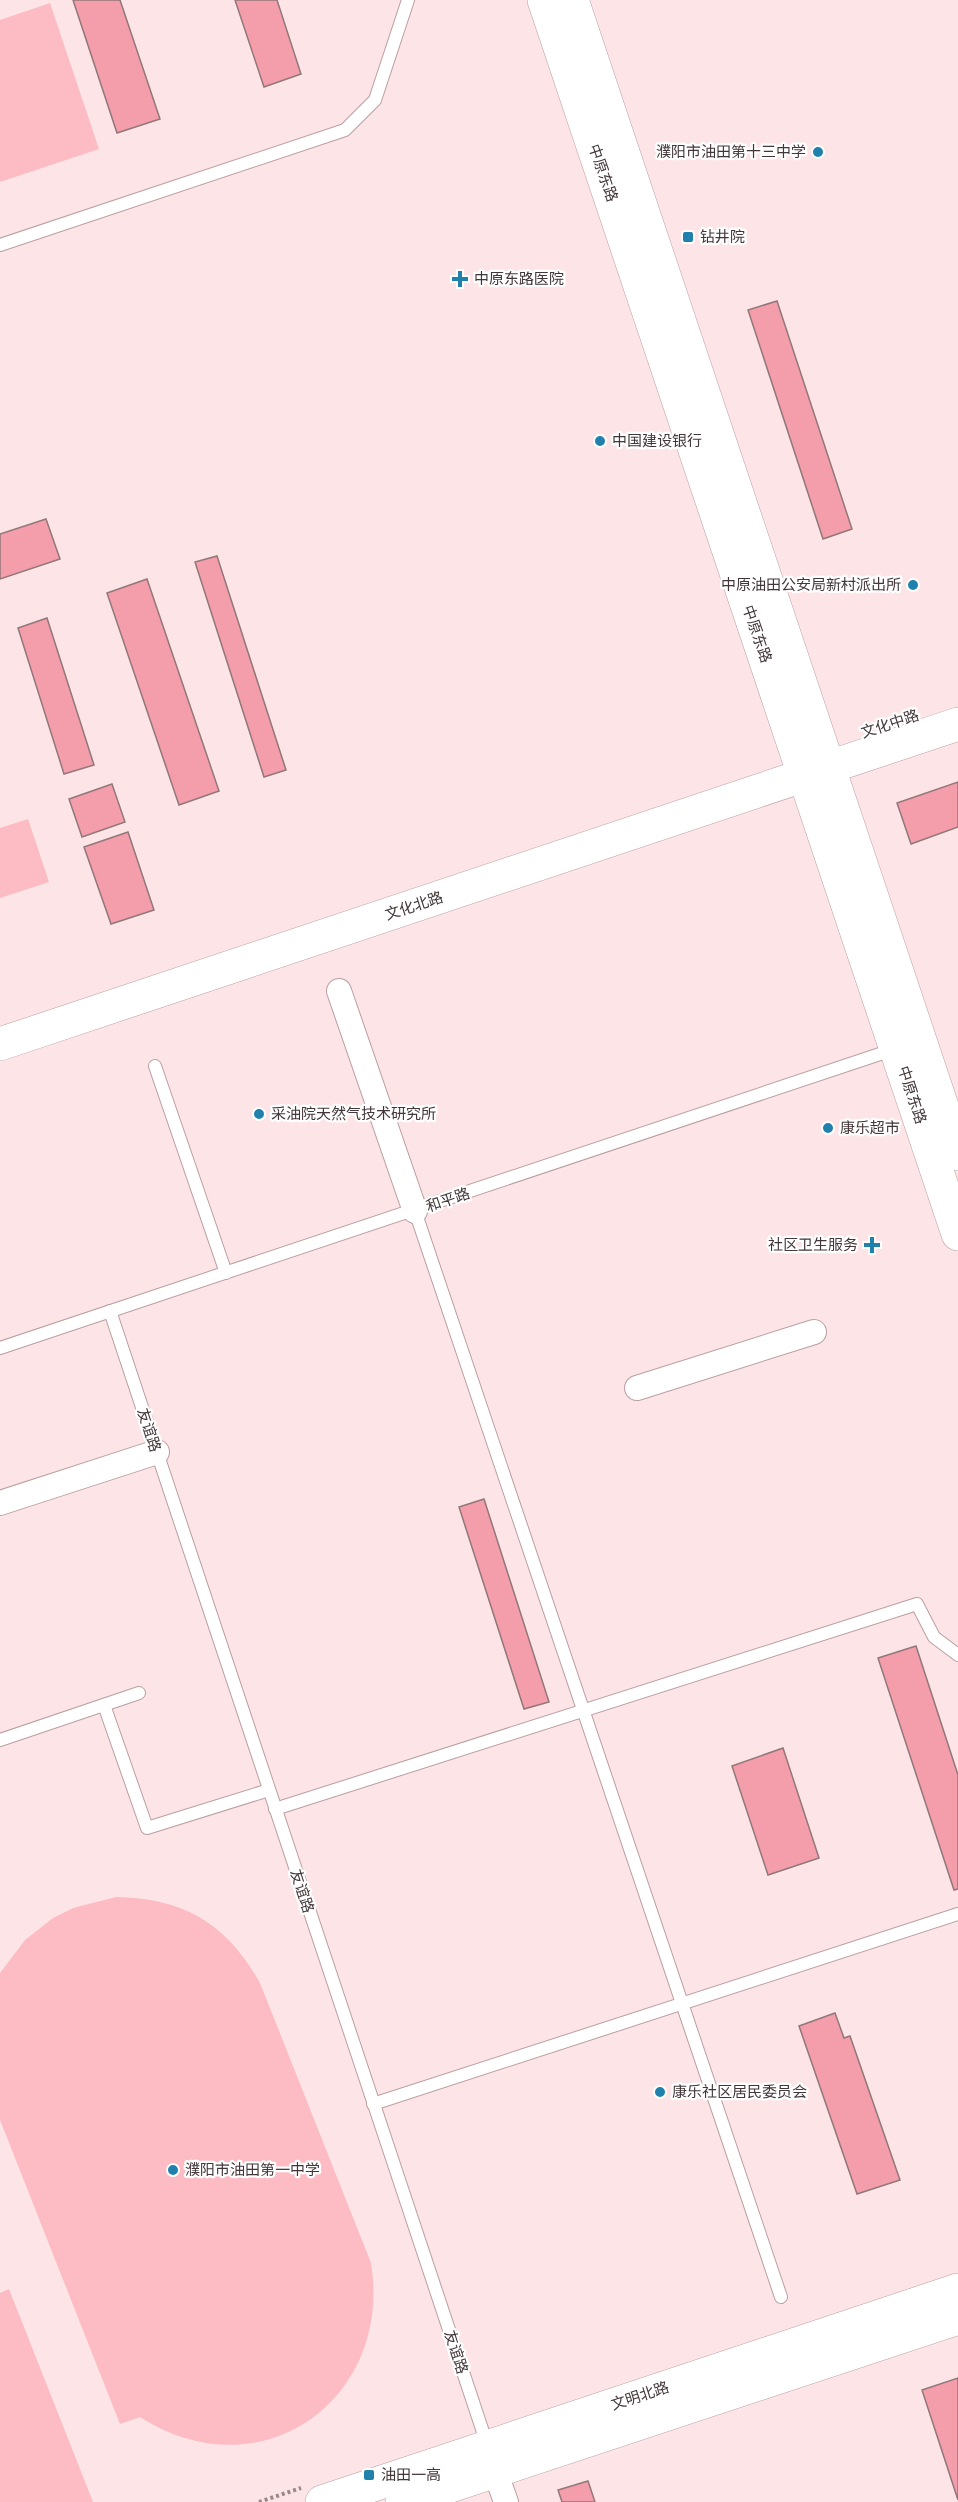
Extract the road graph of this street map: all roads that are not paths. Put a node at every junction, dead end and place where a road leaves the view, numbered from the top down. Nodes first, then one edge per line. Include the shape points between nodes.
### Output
1 (408, 0) edge
2 (544, 0) edge
3 (572, 0) edge
4 (0, 245) edge
5 (958, 701) edge
6 (958, 724) edge
7 (813, 761) junction
8 (339, 991) dead end
9 (0, 1021) edge
10 (0, 1044) edge
11 (896, 1049) junction
12 (155, 1066) dead end
13 (958, 1154) edge
14 (415, 1211) junction
15 (958, 1234) edge
16 (226, 1273) junction
17 (110, 1311) junction
18 (814, 1332) dead end
19 (0, 1348) edge
20 (637, 1389) dead end
21 (157, 1452) junction
22 (0, 1503) edge
23 (958, 1655) edge
24 (139, 1693) dead end
25 (104, 1705) junction
26 (584, 1712) junction
27 (0, 1740) edge
28 (269, 1790) junction
29 (275, 1809) junction
30 (958, 1914) edge
31 (682, 2003) junction
32 (373, 2104) junction
33 (958, 2290) edge
34 (781, 2297) dead end
35 (958, 2318) edge
36 (492, 2459) junction
37 (322, 2502) edge
38 (402, 2502) edge
39 (506, 2502) edge

1 - 4 lane via 375,100 345,130
2 - 7 street, 中原东路
3 - 7 street, 中原东路
5 - 7 street, 文化中路
6 - 7 street, 文化中路
7 - 9 street, 文化北路
7 - 10 street, 文化北路
7 - 11 street, 中原东路
7 - 13 street, 中原东路
8 - 14 street
11 - 14 lane, 和平路
11 - 15 street, 中原东路
12 - 16 lane
14 - 16 lane, 和平路
14 - 26 lane
16 - 17 lane, 和平路
17 - 19 lane, 和平路
17 - 21 lane, 友谊路
18 - 20 street
21 - 22 street
21 - 28 lane, 友谊路
23 - 26 lane via 934,1638 917,1604
24 - 25 lane
25 - 27 lane
25 - 28 lane via 147,1828
26 - 29 lane
26 - 31 lane
28 - 29 lane, 友谊路
29 - 32 lane, 友谊路
30 - 31 lane
31 - 32 lane
31 - 34 lane
32 - 36 lane, 友谊路
33 - 36 street, 文明北路
35 - 36 street, 文明北路
36 - 37 street, 文明北路
36 - 38 street, 文明北路
36 - 39 street

